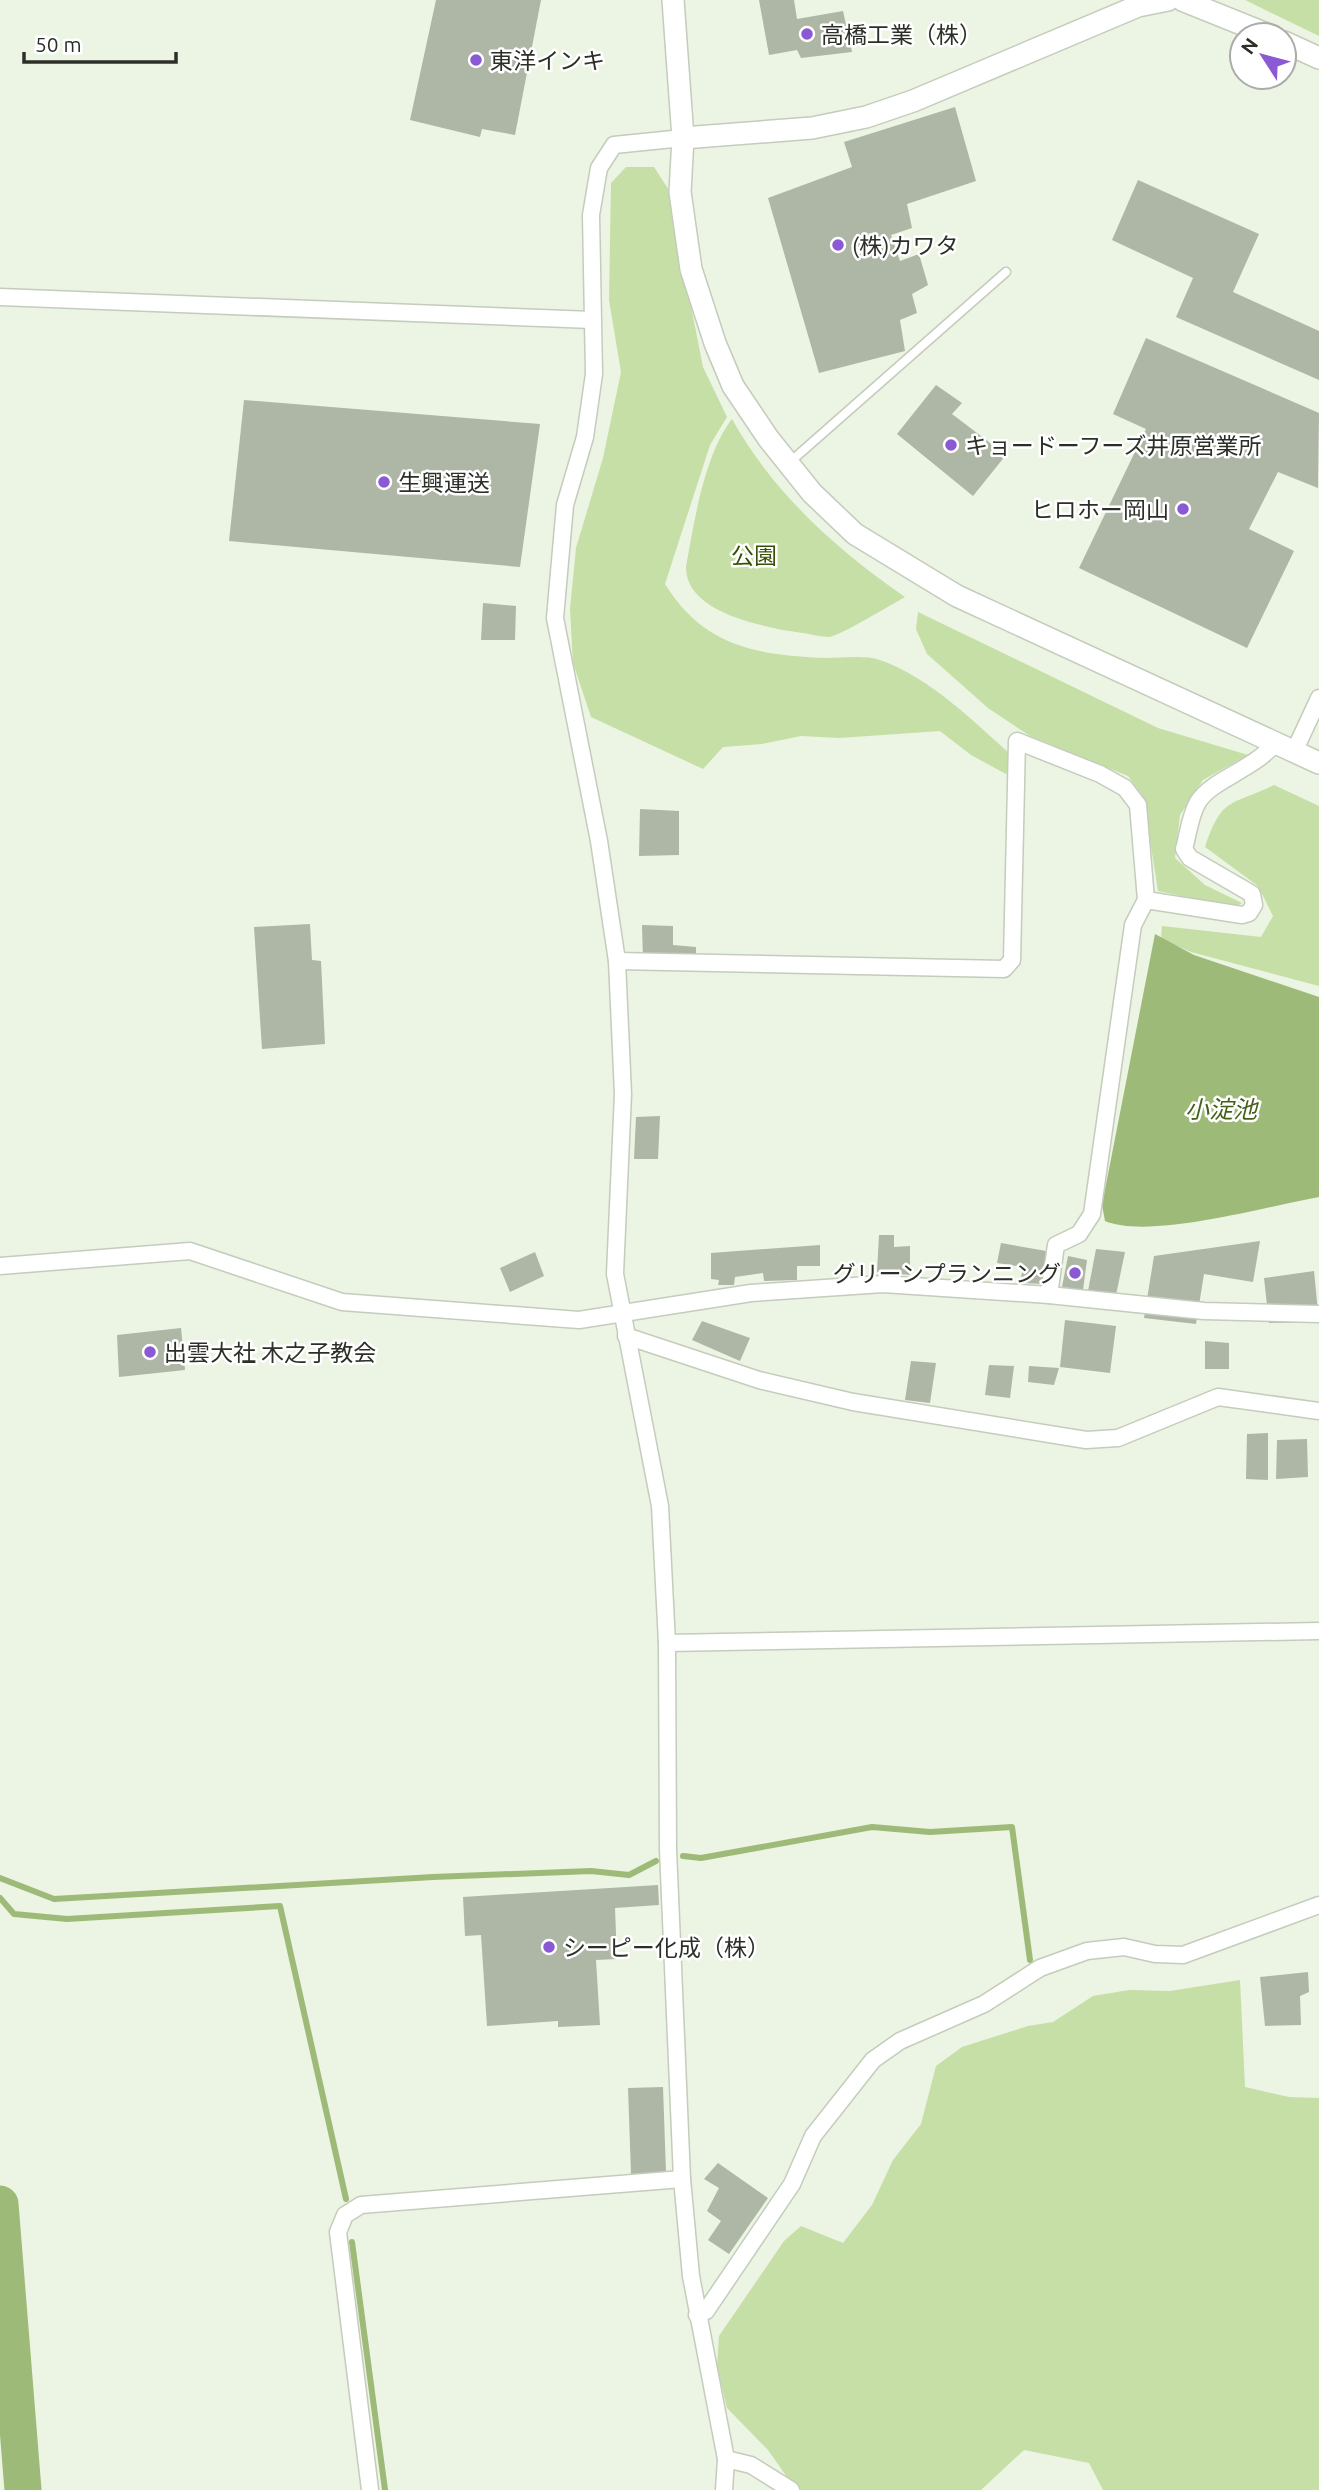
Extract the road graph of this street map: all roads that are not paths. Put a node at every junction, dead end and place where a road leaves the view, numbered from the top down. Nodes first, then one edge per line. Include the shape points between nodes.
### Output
1 (673, 0) edge
2 (1168, 0) edge
3 (1182, 0) edge
4 (1234, 21) edge
5 (1298, 48) edge
6 (1319, 58) edge
7 (683, 138) junction
8 (1006, 272) dead end
9 (0, 297) edge
10 (592, 320) junction
11 (790, 462) junction
12 (1319, 698) edge
13 (1285, 747) junction
14 (1319, 763) edge
15 (1146, 900) junction
16 (617, 961) junction
17 (0, 1266) edge
18 (1049, 1295) junction
19 (1319, 1314) edge
20 (621, 1315) junction
21 (626, 1336) junction
22 (1319, 1410) edge
23 (1319, 1631) edge
24 (667, 1643) junction
25 (1319, 1905) edge
26 (682, 2179) junction
27 (697, 2315) junction
28 (726, 2459) junction
29 (370, 2490) edge
30 (723, 2490) edge
31 (791, 2490) edge

1 - 7 street
2 - 7 street via 1138,6 866,117 812,128
3 - 4 street
5 - 6 street
7 - 10 street via 614,145 599,168 591,215
7 - 11 street via 680,192 691,269 715,343 733,386
8 - 11 lane
9 - 10 street
10 - 16 street via 594,374 585,437 565,505 555,618 599,841
11 - 13 street via 812,493 855,534 904,566 957,596
12 - 13 street
13 - 14 street
13 - 15 street via 1205,794 1197,804 1184,849 1190,858 1252,894 1254,905 1249,913
15 - 16 street via 1138,805 1125,788 1017,741 1012,960 1004,969
15 - 18 street via 1133,925 1092,1214 1079,1234 1056,1245
16 - 20 street via 623,1094 615,1274
17 - 20 street via 190,1251 342,1302 579,1320
18 - 19 street via 1204,1311
18 - 20 street via 883,1284 751,1293
20 - 21 street
21 - 22 street via 759,1380 853,1402 1086,1440 1118,1438 1218,1397
21 - 24 street via 660,1506
23 - 24 street
24 - 26 street via 668,1849
25 - 27 street via 1183,1955 1124,1947 1087,1951 1040,1968 984,2004 900,2042 873,2060 813,2136 792,2184 706,2311
26 - 27 street
26 - 29 street via 361,2206 345,2215 338,2232
27 - 28 street
28 - 30 street
28 - 31 street via 751,2465

